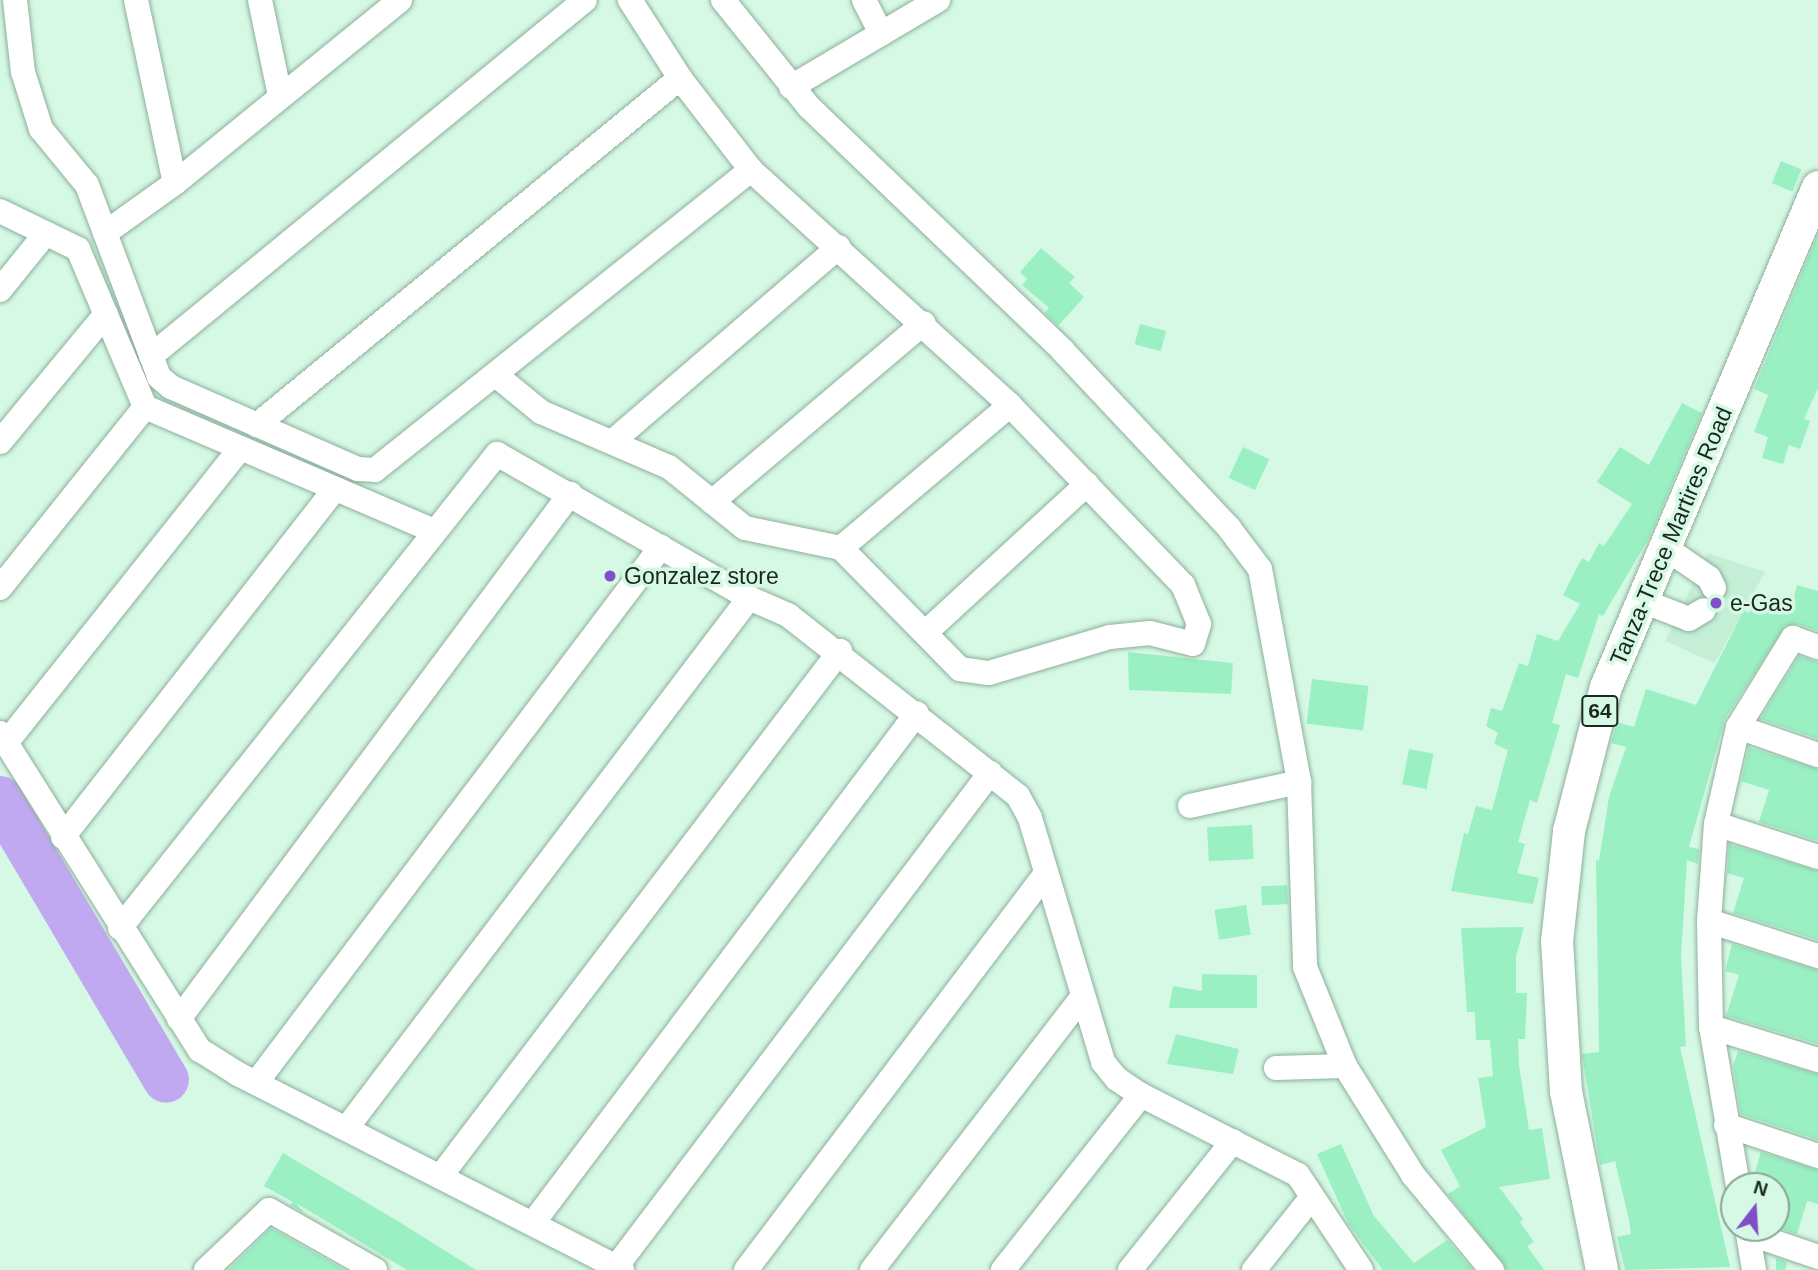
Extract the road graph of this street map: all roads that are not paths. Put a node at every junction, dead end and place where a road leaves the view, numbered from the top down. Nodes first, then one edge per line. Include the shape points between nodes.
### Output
1 (15, 0) edge
2 (136, 0) edge
3 (260, 0) edge
4 (585, 0) edge
5 (630, 0) edge
6 (723, 0) edge
7 (864, 0) edge
8 (939, 0) edge
9 (391, 4) edge
10 (881, 34) junction
11 (680, 78) junction
12 (791, 87) junction
13 (280, 96) junction
14 (751, 170) junction
15 (175, 183) junction
16 (1818, 187) edge
17 (0, 211) edge
18 (46, 233) junction
19 (105, 233) junction
20 (839, 247) junction
21 (0, 290) edge
22 (106, 314) junction
23 (924, 323) junction
24 (151, 356) junction
25 (497, 376) junction
26 (1010, 405) junction
27 (145, 407) junction
28 (257, 425) junction
29 (0, 442) edge
30 (612, 442) junction
31 (240, 448) junction
32 (1087, 484) junction
33 (335, 489) junction
34 (570, 494) junction
35 (712, 502) junction
36 (434, 531) junction
37 (661, 547) junction
38 (841, 548) junction
39 (1667, 549) junction
40 (0, 588) edge
41 (1714, 588) dead end
42 (749, 598) junction
43 (1643, 601) junction
44 (1704, 610) dead end
45 (925, 633) junction
46 (1818, 647) edge
47 (840, 651) junction
48 (917, 713) junction
49 (1738, 727) junction
50 (3, 738) edge
51 (1818, 755) edge
52 (990, 773) junction
53 (1299, 782) junction
54 (1190, 806) dead end
55 (1716, 824) junction
56 (63, 838) junction
57 (1818, 858) edge
58 (1044, 876) junction
59 (1709, 921) junction
60 (120, 928) junction
61 (1818, 956) edge
62 (1082, 997) junction
63 (179, 1018) junction
64 (1712, 1027) junction
65 (1818, 1060) edge
66 (1345, 1066) junction
67 (1276, 1068) dead end
68 (256, 1083) junction
69 (1141, 1095) junction
70 (1726, 1125) junction
71 (346, 1129) junction
72 (1233, 1141) junction
73 (1818, 1156) edge
74 (1735, 1172) edge
75 (440, 1177) junction
76 (1311, 1198) junction
77 (533, 1223) junction
78 (1750, 1242) edge
79 (1779, 1242) edge
80 (1818, 1256) edge
81 (619, 1268) edge
82 (206, 1270) edge
83 (375, 1270) edge
84 (746, 1270) edge
85 (872, 1270) edge
86 (1003, 1270) edge
87 (1130, 1270) edge
88 (1254, 1270) edge
89 (1361, 1270) edge
90 (1492, 1270) edge
91 (1602, 1270) edge
92 (1754, 1270) edge

1 - 19 street via 23,72 41,129 87,185
2 - 15 street
3 - 13 street
4 - 24 street
5 - 11 street
6 - 12 street
7 - 10 street
8 - 10 street
9 - 13 street
10 - 12 street
11 - 14 street
11 - 28 street
12 - 53 street via 1063,351 1229,528 1260,569
13 - 15 street
14 - 20 street
14 - 25 street
15 - 19 street
16 - 39 main road, Tanza-Trece Martires Road / 64
17 - 18 street
18 - 21 street
18 - 22 street via 78,248 87,260
19 - 24 street
20 - 23 street
20 - 30 street
22 - 27 street
22 - 29 street
23 - 26 street
23 - 35 street
24 - 28 street via 159,377 171,387
25 - 28 street via 375,470 359,469
25 - 30 street via 541,412
26 - 32 street
26 - 38 street
27 - 31 street
27 - 40 street
30 - 35 street via 669,467
31 - 33 street
31 - 50 street
32 - 45 street
32 - 45 street via 1183,584 1199,624 1193,644 1150,633 1110,637 989,673 960,669
33 - 36 street
33 - 56 street
34 - 36 street via 497,454
34 - 37 street
34 - 63 street
35 - 38 street via 745,527
36 - 60 street
37 - 42 street
37 - 68 street
38 - 45 street
39 - 41 street via 1709,578
39 - 43 main road, Tanza-Trece Martires Road / 64
42 - 47 street via 788,615
42 - 71 street
43 - 44 street via 1689,619
43 - 91 main road, Tanza-Trece Martires Road / 64 via 1606,687 1569,831 1557,942 1566,1092
46 - 49 street via 1793,638
47 - 48 street
47 - 75 street
48 - 52 street
48 - 77 street
49 - 51 street
49 - 55 street
50 - 56 street
52 - 58 street via 1018,796 1030,818
52 - 81 street
53 - 54 street
53 - 66 street via 1305,967
55 - 57 street
55 - 59 street
56 - 60 street
58 - 62 street
58 - 84 street
59 - 61 street
59 - 64 street
60 - 63 street
62 - 69 street via 1103,1062 1117,1079
62 - 85 street
63 - 68 street via 200,1050
64 - 65 street
64 - 70 street
66 - 67 street
66 - 90 street via 1413,1175
68 - 71 street
69 - 72 street
69 - 86 street
70 - 73 street
70 - 74 street
71 - 75 street
72 - 76 street via 1298,1175
72 - 87 street
75 - 77 street
76 - 88 street
76 - 89 street
77 - 81 street
78 - 92 street
79 - 80 street
82 - 83 street via 268,1210

